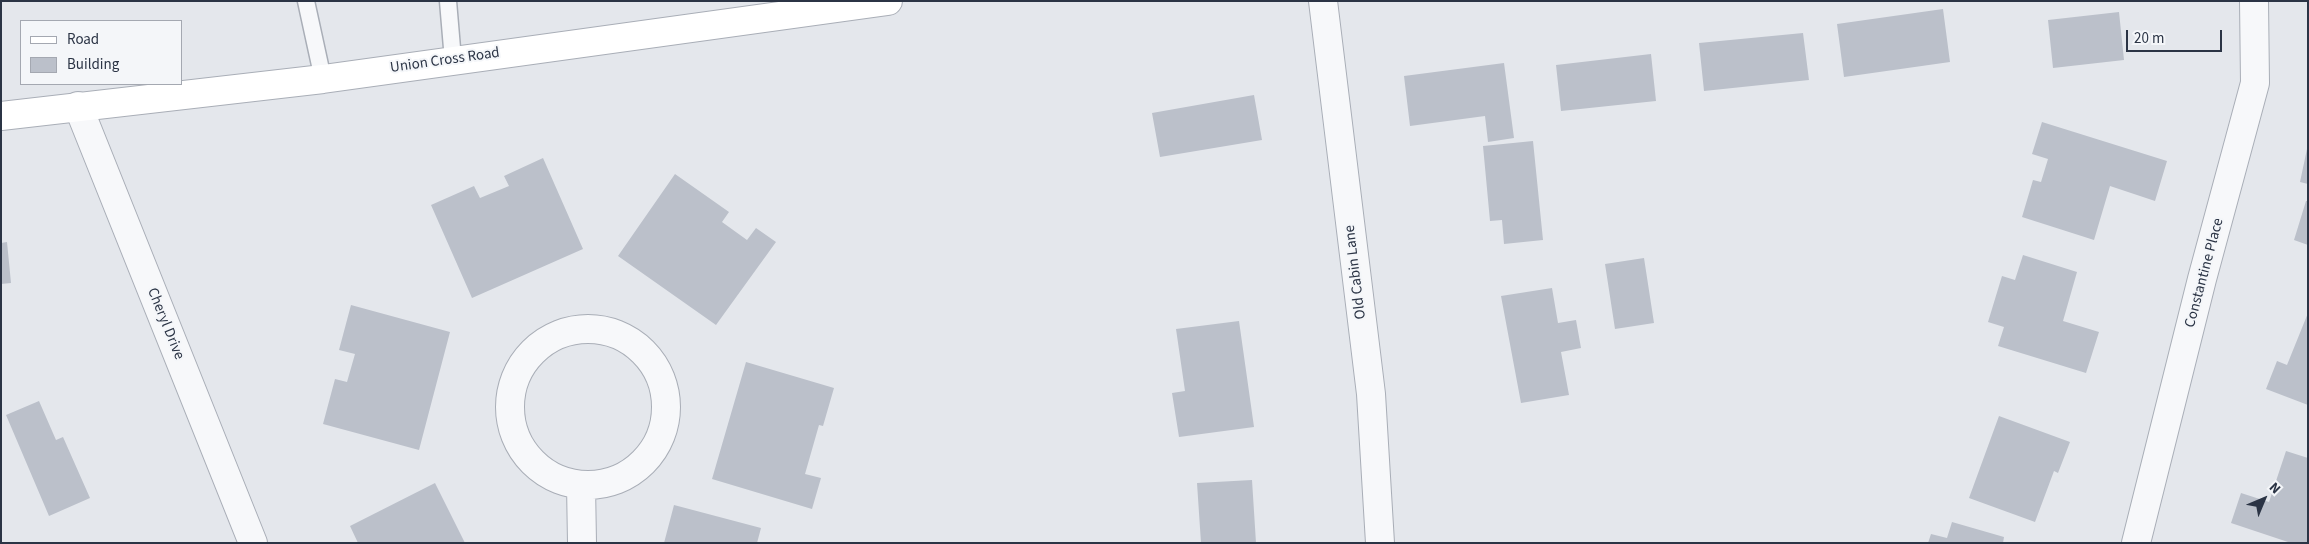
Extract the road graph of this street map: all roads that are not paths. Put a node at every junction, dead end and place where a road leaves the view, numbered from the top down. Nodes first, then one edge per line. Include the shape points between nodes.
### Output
1 (306, 1) edge
2 (448, 1) edge
3 (888, 1) edge
4 (1323, 1) edge
5 (2254, 1) edge
6 (453, 60) junction
7 (323, 79) junction
8 (78, 106) junction
9 (1, 116) edge
10 (581, 485) junction
11 (253, 543) edge
12 (582, 543) edge
13 (1380, 543) edge
14 (2136, 543) edge

1 - 7 lane
2 - 6 lane
3 - 6 main road, Union Cross Road
4 - 13 street, Old Cabin Lane via 1371,394
5 - 14 street, Constantine Place via 2255,83
6 - 7 main road, Union Cross Road
7 - 8 main road, Union Cross Road
8 - 9 main road, Union Cross Road
8 - 11 street, Cheryl Drive
10 - 10 street via 607,483 632,472 650,454 663,430 666,404 661,378 647,355 627,339 602,329 576,329 553,336 532,351 517,372 510,396 510,421 519,445 535,465 557,478
10 - 12 street

